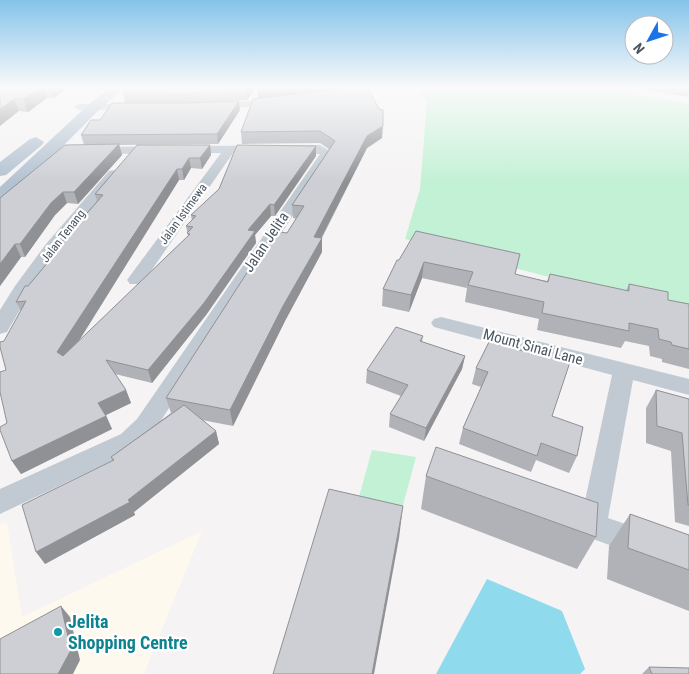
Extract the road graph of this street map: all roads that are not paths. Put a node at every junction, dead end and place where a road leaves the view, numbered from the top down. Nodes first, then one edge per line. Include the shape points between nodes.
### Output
1 (70, 119) edge
2 (77, 119) edge
3 (230, 149) junction
4 (52, 150) junction
5 (135, 150) junction
6 (0, 171) edge
7 (0, 198) edge
8 (136, 280) dead end
9 (441, 323) dead end
10 (0, 328) edge
11 (624, 371) junction
12 (689, 387) edge
13 (0, 502) edge
14 (549, 510) edge
15 (593, 526) junction
16 (689, 560) edge

1 - 6 main road
2 - 4 main road
3 - 5 street, Jalan Jelita
3 - 8 street, Jalan Istimewa
3 - 13 street, Jalan Jelita via 320,149 327,153 145,426 130,442
4 - 5 street, Jalan Jelita
4 - 7 main road
5 - 10 street, Jalan Tenang via 62,234 12,302
9 - 11 street, Mount Sinai Lane
11 - 12 street, Mount Sinai Lane
11 - 15 street
14 - 15 street
15 - 16 street

